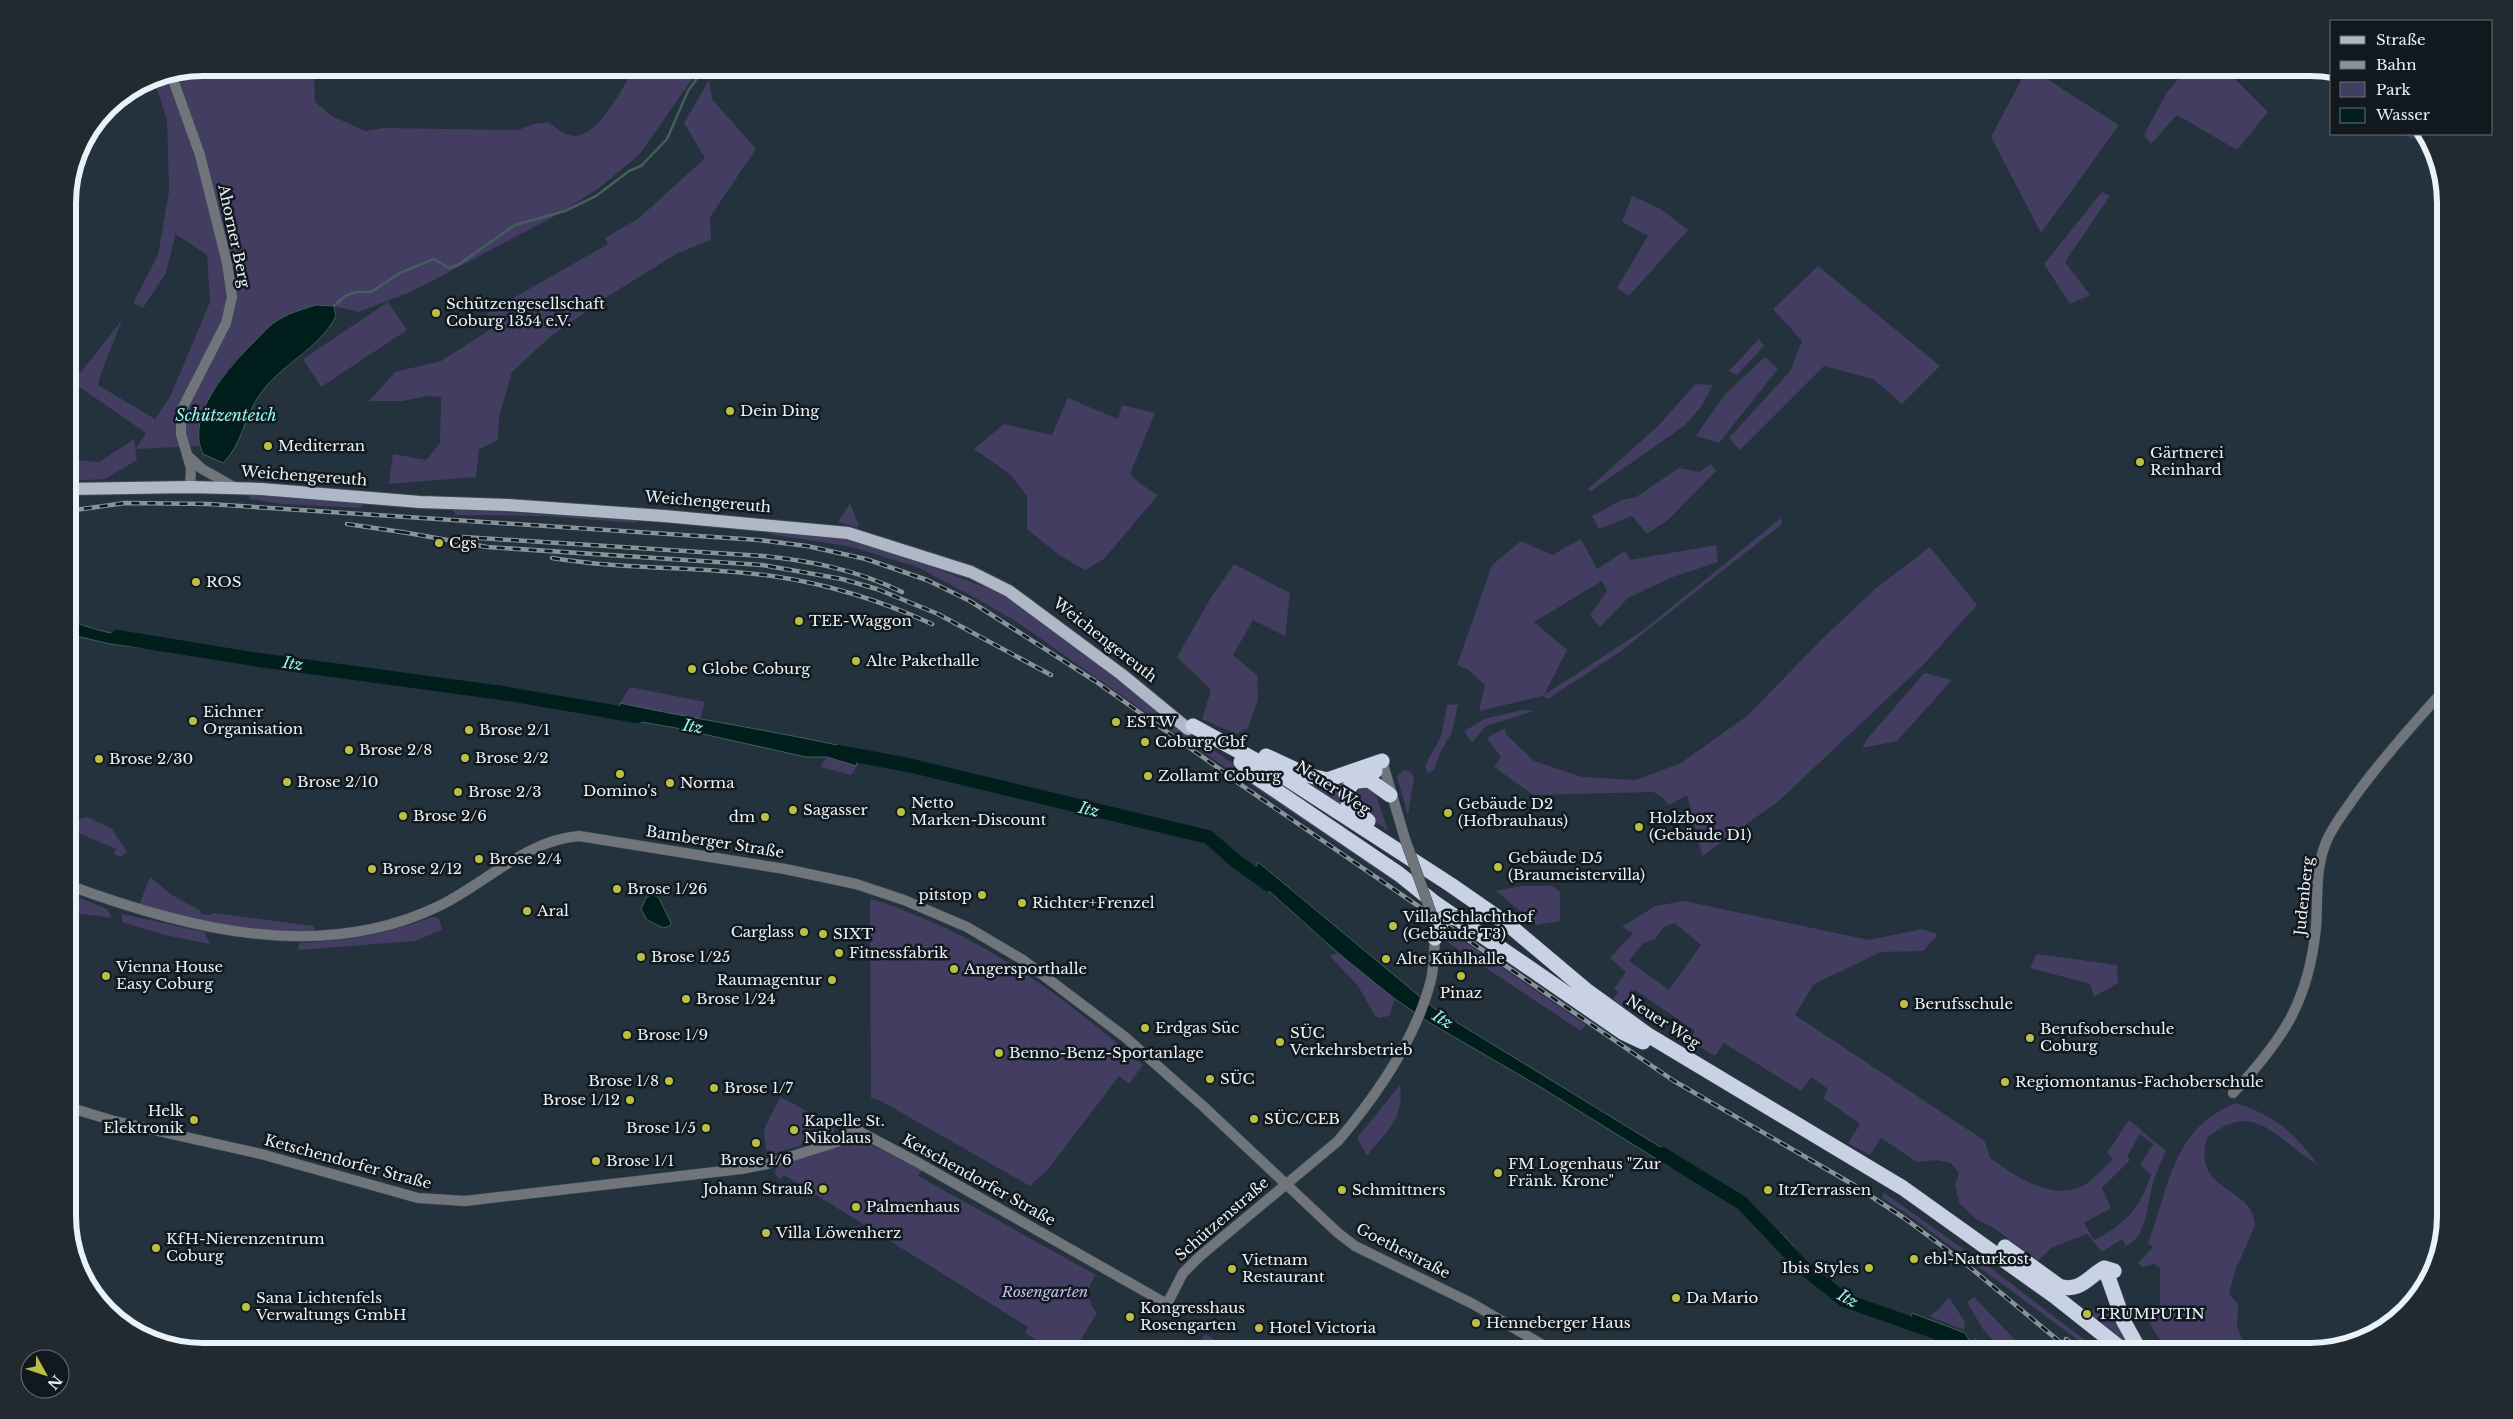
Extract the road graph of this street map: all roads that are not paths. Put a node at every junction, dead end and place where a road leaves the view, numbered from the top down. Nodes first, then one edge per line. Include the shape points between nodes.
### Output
1 (172, 80) edge
2 (188, 456) junction
3 (190, 487) junction
4 (237, 488) junction
5 (77, 489) edge
6 (2436, 699) edge
7 (1190, 728) junction
8 (1229, 744) junction
9 (1241, 762) junction
10 (1383, 765) junction
11 (1357, 781) junction
12 (1390, 795) junction
13 (1401, 844) junction
14 (77, 888) edge
15 (1424, 892) junction
16 (1459, 918) junction
17 (1435, 938) junction
18 (1643, 1042) junction
19 (2233, 1093) dead end
20 (77, 1110) edge
21 (1284, 1185) junction
22 (1322, 1220) joint
23 (1954, 1222) junction
24 (1167, 1304) joint
25 (2082, 1324) junction
26 (1538, 1343) edge
27 (2100, 1343) edge
28 (2110, 1343) edge
29 (2135, 1343) edge

1 - 2 street, Ahorner Berg via 200,156 227,264 232,298 226,322 182,411 180,434
2 - 3 street, Ahorner Berg via 192,468
2 - 4 street via 202,469
3 - 4 main road, Weichengereuth
3 - 5 main road, Weichengereuth
4 - 7 main road, Weichengereuth via 420,502 507,504 848,533 988,579 1029,603
6 - 19 street, Judenberg via 2366,780 2330,834 2319,872 2313,954 2297,1007 2272,1049
7 - 8 highway, Weichengereuth
7 - 9 highway, Weichengereuth
8 - 10 highway via 1247,748 1320,779
8 - 13 highway, Neuer Weg
9 - 15 highway via 1256,777
9 - 18 highway, Neuer Weg via 1312,802 1447,891 1512,937
10 - 11 highway
10 - 12 street, Schützenstraße
11 - 12 highway via 1373,782
11 - 13 highway via 1348,788 1349,804
12 - 13 street, Schützenstraße
13 - 15 street, Schützenstraße, bridge
13 - 23 highway, Neuer Weg via 1648,1035
14 - 21 street, Bamberger Straße via 151,914 214,929 306,936 367,930 421,914 461,895 549,842 590,836 856,884 946,917 1037,970 1166,1072
15 - 16 highway, bridge
15 - 17 street, Schützenstraße, bridge via 1433,918
16 - 17 highway, bridge via 1443,919
16 - 18 highway via 1624,1033
17 - 21 street, Schützenstraße via 1431,978 1421,1011 1398,1056 1338,1141
18 - 25 highway, Neuer Weg via 1896,1194
20 - 24 street, Ketschendorfer Straße via 134,1126 261,1154 418,1198 449,1201 741,1169 841,1140 852,1127
21 - 22 street, Bamberger Straße
21 - 24 street, Schützenstraße via 1187,1269
22 - 26 street, Goethestraße via 1356,1246 1473,1304
23 - 25 highway, Neuer Weg
23 - 29 highway via 1984,1233 2059,1286 2081,1286 2104,1268 2111,1274 2124,1322
25 - 27 highway
25 - 28 highway

